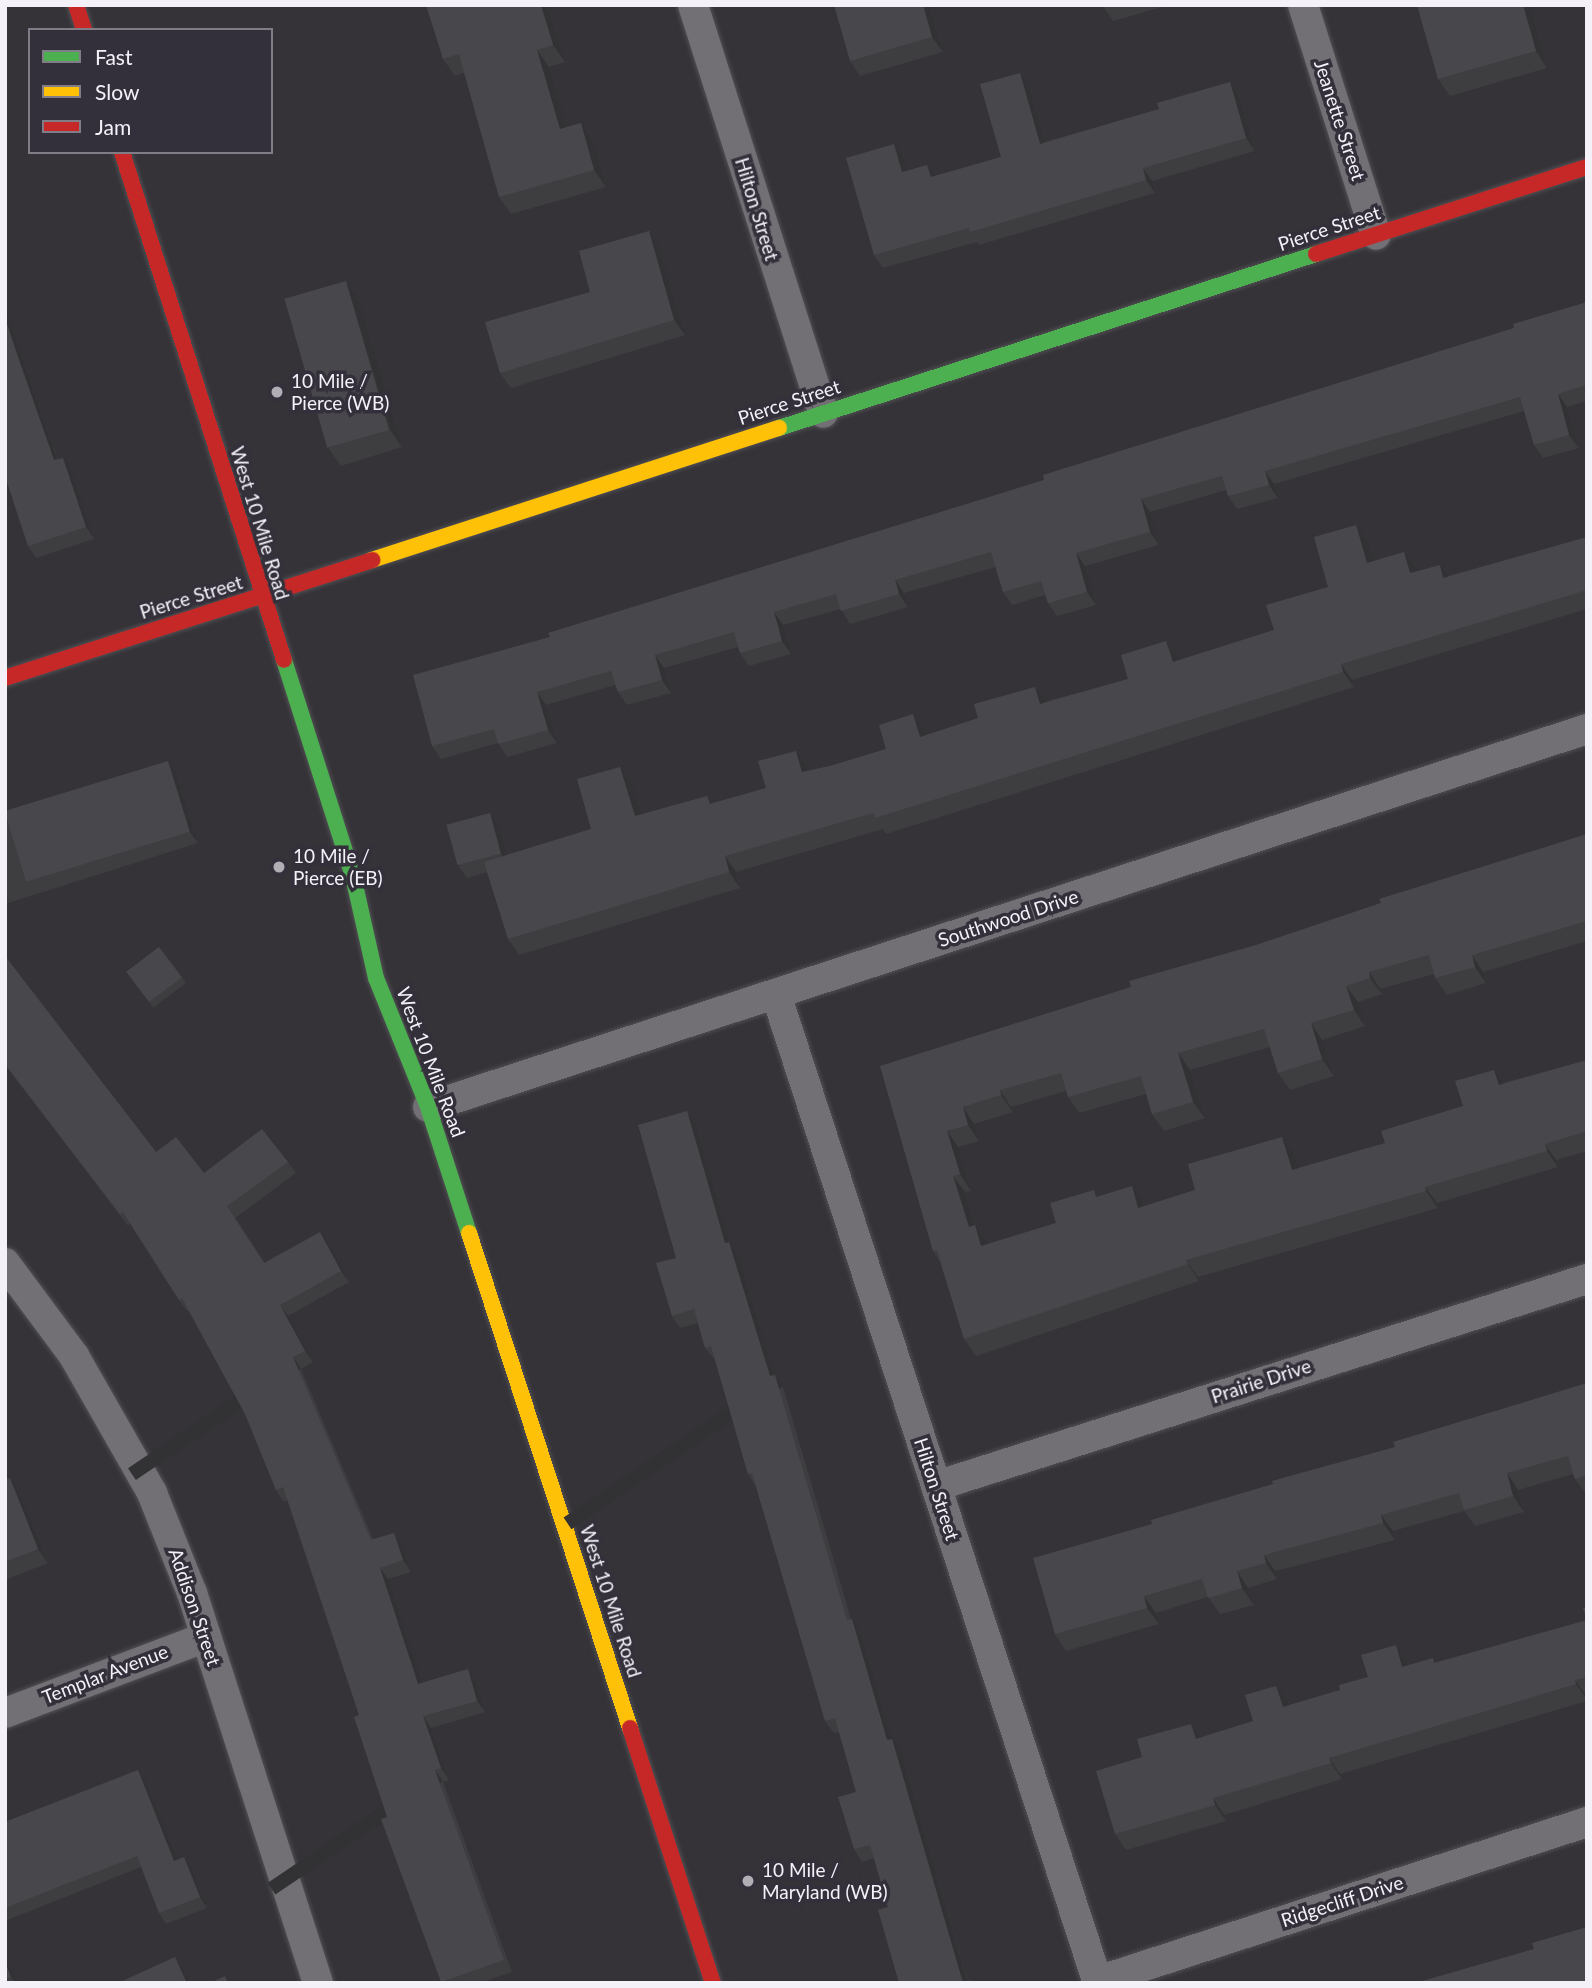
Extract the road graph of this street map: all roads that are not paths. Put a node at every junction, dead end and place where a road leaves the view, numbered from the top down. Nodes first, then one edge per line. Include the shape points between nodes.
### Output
1 (76, 5) edge
2 (693, 5) edge
3 (1303, 5) edge
4 (83, 28) edge
5 (123, 154) edge
6 (1587, 167) edge
7 (1376, 235) junction
8 (823, 413) junction
9 (261, 597) junction
10 (5, 678) edge
11 (1587, 729) edge
12 (776, 994) junction
13 (428, 1107) junction
14 (5, 1263) edge
15 (1587, 1279) edge
16 (936, 1486) junction
17 (206, 1637) junction
18 (5, 1713) edge
19 (1587, 1822) edge
20 (1098, 1982) edge
21 (318, 1983) edge
22 (713, 1983) edge

1 - 4 main road
2 - 8 street, Hilton Street
3 - 7 street, Jeanette Street
5 - 9 main road, West 10 Mile Road
6 - 7 main road, Pierce Street
7 - 8 main road, Pierce Street
8 - 9 main road, Pierce Street
9 - 10 main road, Pierce Street
9 - 13 main road, West 10 Mile Road via 352,876 376,978
11 - 12 street, Southwood Drive
12 - 13 street, Southwood Drive
12 - 16 street, Hilton Street
13 - 22 main road, West 10 Mile Road
14 - 17 street, Addison Street via 74,1356 131,1449 171,1539
15 - 16 street, Prairie Drive
16 - 20 street, Hilton Street
17 - 18 street, Templar Avenue
17 - 21 street, Addison Street
19 - 20 street, Ridgecliff Drive

